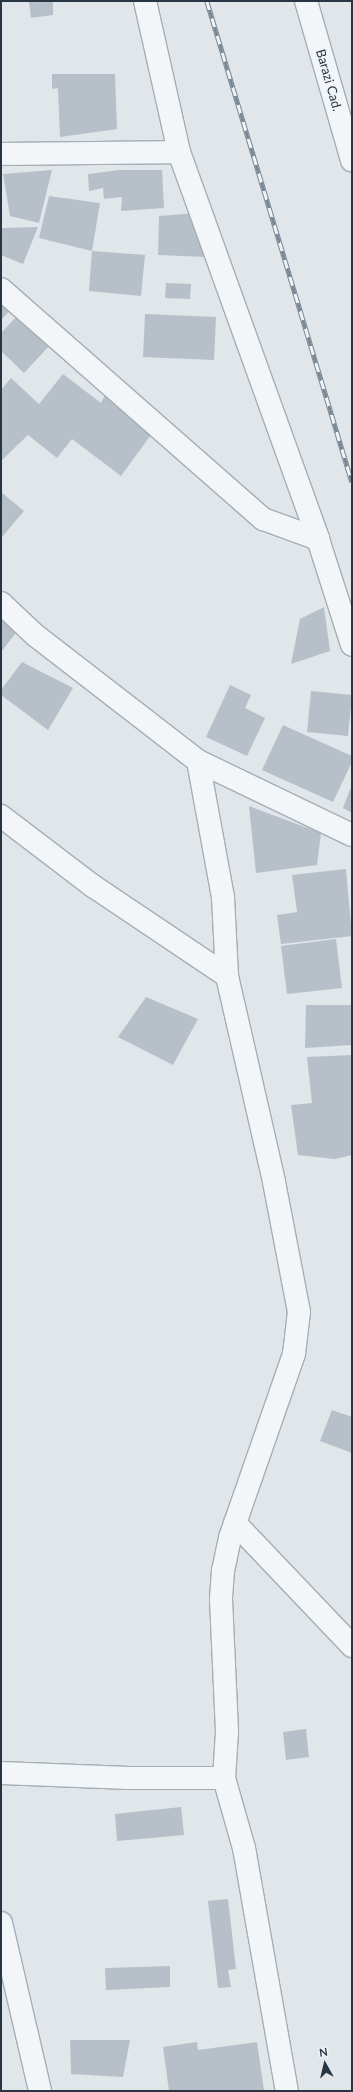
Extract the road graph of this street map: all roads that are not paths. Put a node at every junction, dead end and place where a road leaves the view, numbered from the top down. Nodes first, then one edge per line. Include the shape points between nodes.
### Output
1 (145, 1) edge
2 (306, 1) edge
3 (179, 152) junction
4 (1, 154) edge
5 (352, 160) edge
6 (1, 289) edge
7 (318, 539) junction
8 (1, 603) edge
9 (352, 645) edge
10 (198, 761) junction
11 (1, 816) edge
12 (352, 835) edge
13 (227, 976) junction
14 (235, 1523) junction
15 (352, 1646) edge
16 (1, 1773) edge
17 (224, 1778) junction
18 (1, 1923) edge
19 (40, 2091) edge
20 (287, 2091) edge

1 - 3 street
2 - 5 street, Barazi Cad.
3 - 4 street
3 - 7 street
6 - 7 street via 263,519
7 - 9 street
8 - 10 street via 35,635
10 - 12 street
10 - 13 street via 223,898
11 - 13 street via 93,886
13 - 14 street via 274,1182 299,1312 294,1354
14 - 15 street
14 - 17 street via 223,1570 221,1599 227,1732
16 - 17 street via 129,1778
17 - 20 street via 244,1848
18 - 19 street

